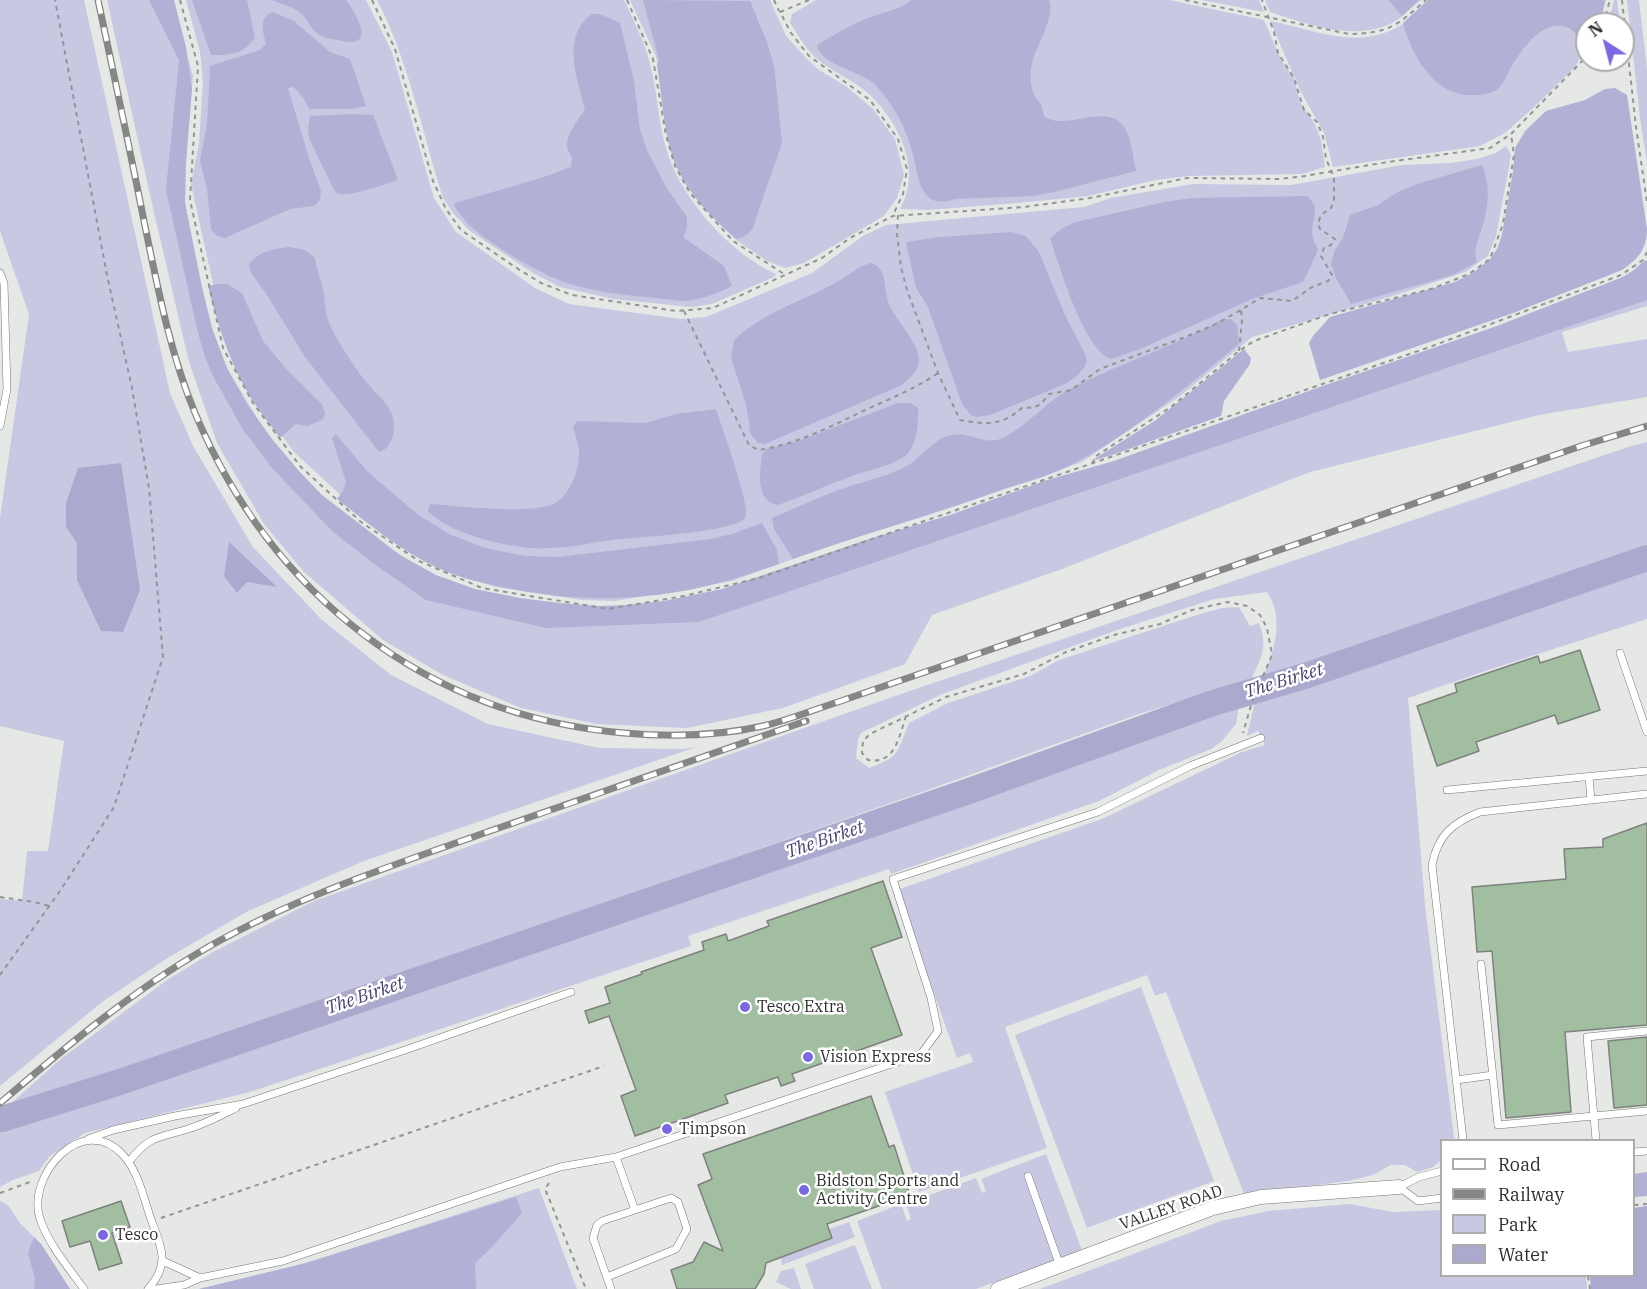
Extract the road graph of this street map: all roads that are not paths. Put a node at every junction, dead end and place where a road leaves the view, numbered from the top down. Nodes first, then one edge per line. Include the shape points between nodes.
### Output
1 (0, 273) edge
2 (0, 426) edge
3 (1620, 653) dead end
4 (1647, 732) edge
5 (1261, 738) dead end
6 (1647, 771) edge
7 (1589, 777) junction
8 (1447, 790) dead end
9 (1647, 794) edge
10 (1591, 800) junction
11 (1481, 964) dead end
12 (571, 992) dead end
13 (1647, 1031) edge
14 (1493, 1076) junction
15 (1456, 1080) junction
16 (243, 1104) junction
17 (1647, 1111) edge
18 (1594, 1116) junction
19 (88, 1139) junction
20 (1463, 1139) edge
21 (1596, 1139) edge
22 (616, 1157) junction
23 (129, 1162) junction
24 (1440, 1172) edge
25 (1028, 1176) dead end
26 (1399, 1187) junction
27 (1440, 1198) edge
28 (635, 1210) junction
29 (163, 1261) junction
30 (1060, 1266) junction
31 (607, 1276) junction
32 (200, 1278) junction
33 (84, 1289) edge
34 (148, 1289) edge
35 (156, 1289) edge
36 (611, 1289) edge
37 (998, 1289) edge

1 - 2 lane via 4,284 7,389
3 - 4 lane
5 - 22 lane via 1190,766 1098,812 893,879 938,1031 921,1054
6 - 7 lane
7 - 8 lane
7 - 10 lane
9 - 10 lane
10 - 15 lane via 1480,812 1462,819 1436,847 1432,865
11 - 14 lane
12 - 16 lane
13 - 18 lane via 1587,1037
14 - 15 lane
14 - 18 lane via 1498,1125
15 - 20 lane
16 - 19 lane via 154,1120
16 - 23 lane via 189,1129 152,1139
17 - 18 lane
18 - 21 lane
19 - 23 lane via 103,1140
19 - 33 lane via 61,1154 44,1178 39,1200 39,1217 50,1240
22 - 28 lane
22 - 32 lane via 560,1167 284,1261
23 - 29 lane
24 - 26 lane
25 - 30 lane
26 - 27 lane via 1418,1201
26 - 30 street, VALLEY ROAD via 1242,1201 1213,1208
28 - 31 lane via 602,1221 594,1231
28 - 31 lane via 675,1199 686,1223 684,1237 672,1252
29 - 32 lane
29 - 34 lane via 158,1278
30 - 37 street, VALLEY ROAD
31 - 36 lane
32 - 35 lane

